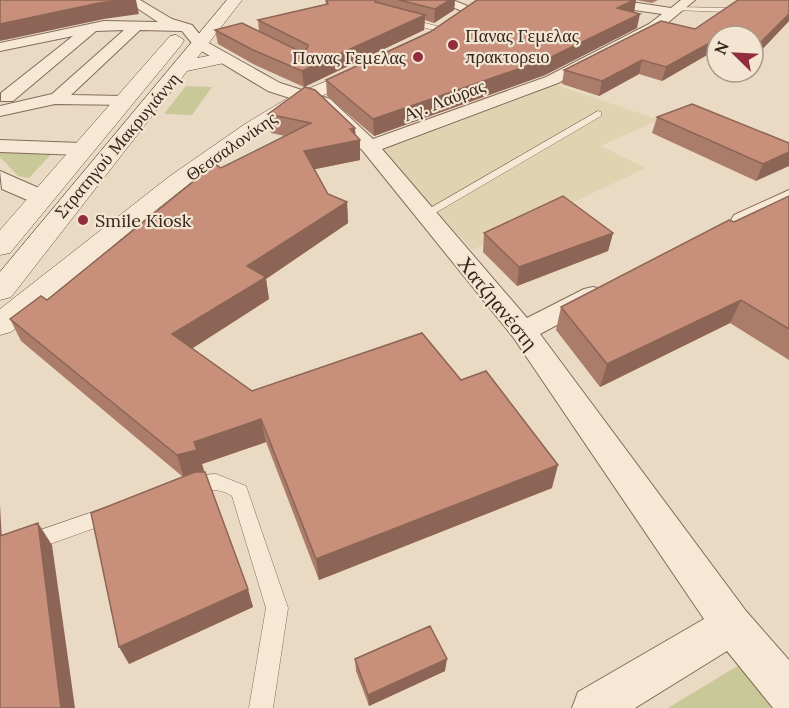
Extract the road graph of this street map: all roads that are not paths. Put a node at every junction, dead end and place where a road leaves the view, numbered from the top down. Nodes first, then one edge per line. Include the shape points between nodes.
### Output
1 (131, 0) edge
2 (235, 0) edge
3 (440, 0) edge
4 (592, 0) edge
5 (477, 5) edge
6 (679, 7) edge
7 (728, 10) edge
8 (399, 18) edge
9 (136, 26) junction
10 (91, 27) junction
11 (441, 30) junction
12 (207, 34) junction
13 (417, 45) edge
14 (0, 47) edge
15 (381, 62) edge
16 (303, 97) junction
17 (56, 99) junction
18 (123, 101) junction
19 (2, 102) edge
20 (598, 114) dead end
21 (0, 146) edge
22 (369, 147) junction
23 (81, 149) junction
24 (0, 177) edge
25 (789, 195) edge
26 (40, 197) junction
27 (426, 214) junction
28 (725, 228) edge
29 (0, 247) edge
30 (619, 282) edge
31 (0, 291) edge
32 (0, 325) edge
33 (523, 331) junction
34 (166, 494) edge
35 (133, 506) edge
36 (0, 553) edge
37 (732, 625) junction
38 (789, 693) edge
39 (261, 708) edge
40 (594, 708) edge

1 - 12 street, Χατζηανέστη via 167,22
2 - 12 street, Στρατηγού Μακρυγιάννη
3 - 5 street
4 - 6 street
5 - 11 street
6 - 7 lane
6 - 22 street, Αγ. Λαύρας via 654,27 552,80
8 - 11 lane
9 - 10 street
9 - 12 street
9 - 17 street
10 - 14 street
10 - 19 street via 90,32
11 - 13 street
12 - 16 street, Χατζηανέστη via 274,87
12 - 18 street, Στρατηγού Μακρυγιάννη
12 - 31 street, Στρατηγού Μακρυγιάννη
15 - 16 street, Θεσσαλονίκης
16 - 22 street, Χατζηανέστη via 324,103
16 - 32 street, Θεσσαλονίκης via 182,181
17 - 18 street
17 - 19 street
18 - 23 street, Στρατηγού Μακρυγιάννη
20 - 27 lane
21 - 23 street
22 - 27 street, Χατζηανέστη
23 - 26 street, Στρατηγού Μακρυγιάννη
24 - 26 street via 9,185
25 - 28 street
26 - 29 street, Στρατηγού Μακρυγιάννη
27 - 33 street, Χατζηανέστη
30 - 33 street
33 - 37 street, Χατζηανέστη
34 - 39 lane via 215,481 240,491 277,608
35 - 36 lane
37 - 38 street, Χατζηανέστη
37 - 40 street

